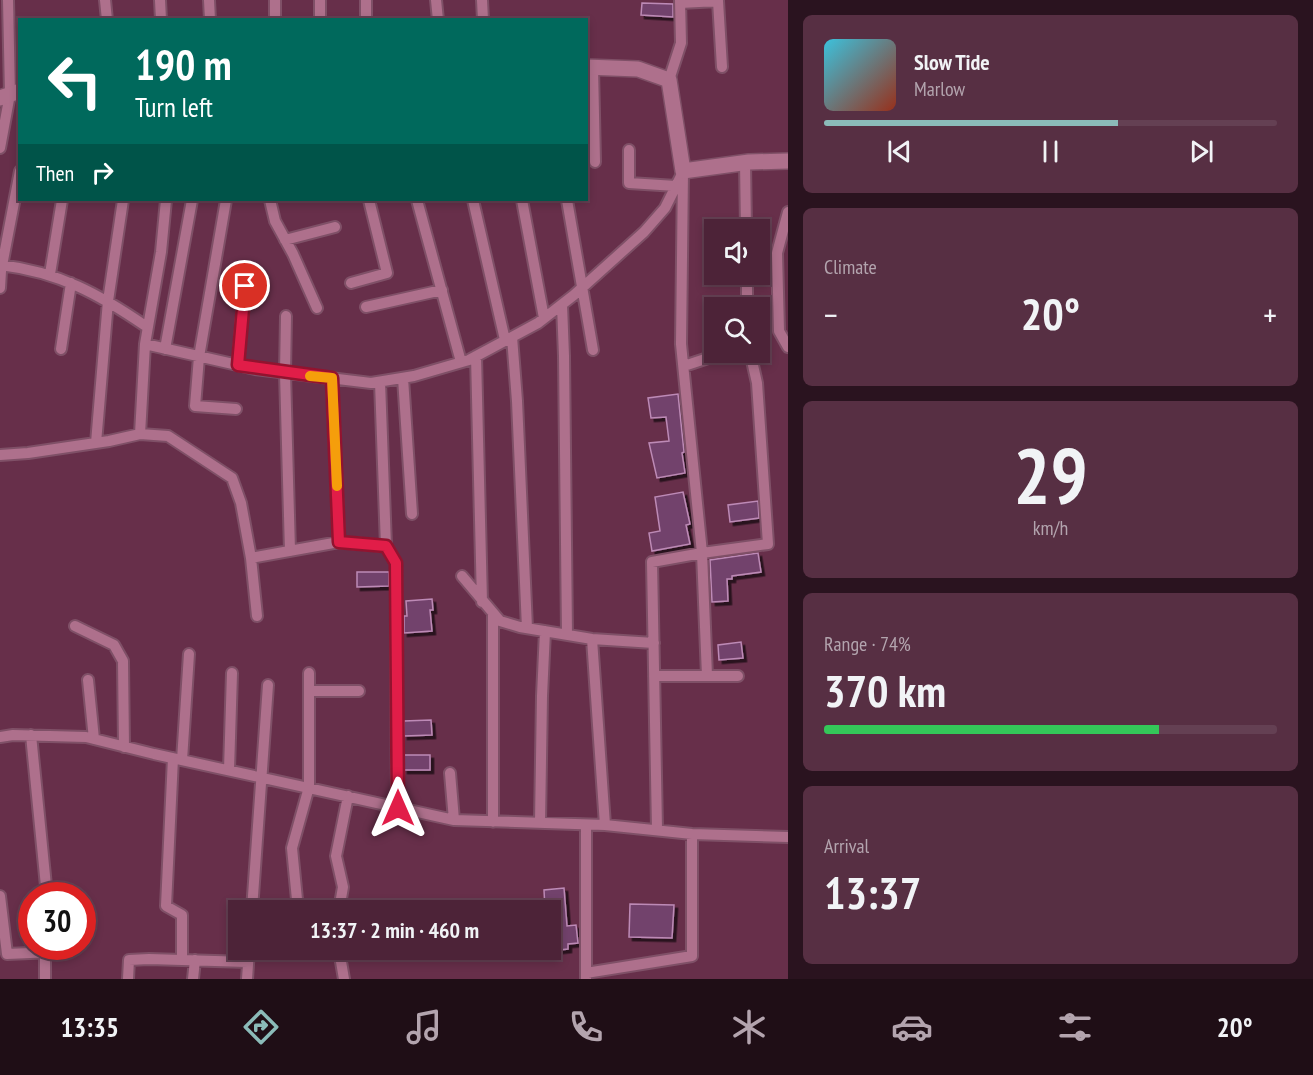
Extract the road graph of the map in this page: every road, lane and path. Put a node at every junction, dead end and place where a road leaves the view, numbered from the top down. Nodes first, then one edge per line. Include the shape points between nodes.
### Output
1 (8, 0) edge
2 (105, 0) edge
3 (160, 0) edge
4 (209, 0) edge
5 (275, 0) edge
6 (320, 0) edge
7 (366, 0) edge
8 (436, 0) edge
9 (482, 0) edge
10 (680, 1) edge
11 (4, 18) edge
12 (106, 18) edge
13 (161, 18) edge
14 (210, 18) edge
15 (275, 18) edge
16 (320, 18) edge
17 (366, 18) edge
18 (438, 18) edge
19 (483, 18) edge
20 (14, 44) edge
21 (590, 67) edge
22 (722, 67) dead end
23 (669, 80) junction
24 (10, 94) edge
25 (0, 148) edge
26 (629, 150) dead end
27 (788, 161) edge
28 (595, 162) dead end
29 (745, 162) junction
30 (683, 171) junction
31 (18, 180) edge
32 (676, 186) junction
33 (62, 201) edge
34 (123, 201) edge
35 (166, 201) edge
36 (192, 201) edge
37 (225, 201) edge
38 (270, 201) edge
39 (369, 201) edge
40 (417, 201) edge
41 (473, 201) edge
42 (522, 201) edge
43 (567, 201) edge
44 (788, 212) edge
45 (746, 219) edge
46 (335, 228) dead end
47 (4, 239) edge
48 (285, 240) junction
49 (1, 265) edge
50 (246, 267) dead end
51 (783, 272) edge
52 (50, 274) junction
53 (71, 283) junction
54 (351, 283) dead end
55 (0, 288) edge
56 (581, 289) junction
57 (442, 290) junction
58 (108, 301) junction
59 (562, 305) junction
60 (366, 307) dead end
61 (317, 308) dead end
62 (286, 316) dead end
63 (544, 318) junction
64 (147, 327) junction
65 (508, 339) junction
66 (787, 342) edge
67 (145, 344) junction
68 (61, 349) dead end
69 (165, 350) junction
70 (592, 350) dead end
71 (476, 356) junction
72 (199, 357) junction
73 (704, 359) edge
74 (461, 362) junction
75 (752, 363) edge
76 (238, 365) junction
77 (684, 366) junction
78 (285, 373) junction
79 (332, 378) junction
80 (403, 378) junction
81 (380, 382) junction
82 (236, 409) dead end
83 (140, 434) junction
84 (96, 443) junction
85 (0, 455) edge
86 (412, 514) dead end
87 (339, 542) junction
88 (386, 546) junction
89 (290, 551) junction
90 (702, 553) junction
91 (251, 558) junction
92 (462, 576) dead end
93 (482, 602) junction
94 (493, 613) junction
95 (257, 616) dead end
96 (75, 626) dead end
97 (527, 628) junction
98 (545, 631) junction
99 (567, 635) junction
100 (592, 639) junction
101 (654, 643) junction
102 (189, 654) dead end
103 (232, 673) dead end
104 (309, 673) dead end
105 (654, 676) junction
106 (707, 676) junction
107 (738, 676) dead end
108 (88, 680) dead end
109 (267, 686) dead end
110 (309, 691) junction
111 (359, 691) dead end
112 (31, 735) junction
113 (0, 737) edge
114 (94, 739) junction
115 (124, 747) junction
116 (178, 759) junction
117 (229, 770) junction
118 (450, 773) dead end
119 (262, 777) junction
120 (309, 788) junction
121 (348, 796) junction
122 (398, 808) junction
123 (454, 820) junction
124 (493, 822) junction
125 (540, 823) junction
126 (586, 825) junction
127 (605, 825) junction
128 (657, 829) junction
129 (693, 834) junction
130 (788, 837) edge
131 (46, 882) edge
132 (0, 896) edge
133 (253, 900) edge
134 (297, 900) edge
135 (341, 900) edge
136 (18, 953) edge
137 (48, 960) edge
138 (182, 960) junction
139 (195, 960) junction
140 (341, 960) edge
141 (248, 962) joint
142 (586, 976) edge
143 (45, 979) edge
144 (128, 979) edge
145 (193, 979) edge
146 (247, 979) edge
147 (344, 979) edge

1 - 11 street
2 - 12 street
3 - 13 street
4 - 14 street
5 - 15 street
6 - 16 street
7 - 17 street
8 - 18 street
9 - 19 street
10 - 22 street via 718,1
10 - 23 street via 681,43
11 - 20 street
20 - 24 street
21 - 23 street via 638,69
21 - 28 street
23 - 30 street
24 - 25 street
26 - 32 street via 629,183
27 - 29 street
29 - 30 street
29 - 45 street
30 - 32 street
30 - 77 street
31 - 47 street
32 - 56 street via 665,208 644,232
33 - 52 street
34 - 58 street
35 - 64 street
36 - 69 street
37 - 72 street
38 - 48 street
39 - 54 street via 387,273
40 - 57 street
41 - 65 street
42 - 63 street
43 - 56 street
44 - 51 street via 777,253
46 - 48 street
47 - 49 street
48 - 61 street
49 - 52 street
49 - 55 street
50 - 76 street
51 - 66 street via 779,331
52 - 53 street
53 - 58 street
53 - 68 street
56 - 59 street
56 - 70 street
57 - 60 street
57 - 74 street
58 - 64 street
58 - 84 street
59 - 63 street
59 - 99 street
62 - 78 street
63 - 65 street
64 - 67 street
65 - 71 street
65 - 97 street via 517,401
67 - 69 street
67 - 83 street
69 - 72 street
71 - 74 street
71 - 93 street
72 - 76 street
72 - 82 street via 195,406
73 - 77 street
74 - 80 street
75 - 90 street via 768,544
76 - 78 street
77 - 90 street
78 - 79 street
78 - 89 street
79 - 81 street
79 - 87 street
80 - 81 street
80 - 86 street
81 - 88 street
83 - 84 street
83 - 91 street via 168,436 232,478 242,503
84 - 85 street
87 - 88 street
87 - 89 street
88 - 122 street via 396,563
89 - 91 street
90 - 101 street via 652,562
90 - 106 street
91 - 95 street
92 - 93 street
93 - 94 street
94 - 97 street via 500,621
94 - 124 street
96 - 115 street via 114,645 123,661
97 - 98 street
98 - 99 street
98 - 125 street
99 - 100 street
100 - 101 street
100 - 127 street
101 - 105 street
102 - 116 street
103 - 117 street
104 - 110 street
105 - 106 street
105 - 128 street
106 - 107 street
108 - 114 street
109 - 119 street
110 - 111 street
110 - 120 street
112 - 113 street
112 - 114 street
112 - 131 street
114 - 115 street
115 - 116 street
116 - 117 street
116 - 138 street via 166,906 182,915
117 - 119 street
118 - 123 street
119 - 120 street
119 - 133 street
120 - 121 street
120 - 134 street via 291,848
121 - 122 street
121 - 135 street via 336,856 343,887
122 - 123 street
123 - 124 street
124 - 125 street
125 - 126 street
126 - 127 street
126 - 142 street
127 - 128 street
128 - 129 street
129 - 130 street
129 - 142 street via 692,956
132 - 136 street via 7,954
137 - 143 street
138 - 139 street
138 - 144 street via 129,960
139 - 141 street
139 - 145 street
140 - 147 street
141 - 146 street

